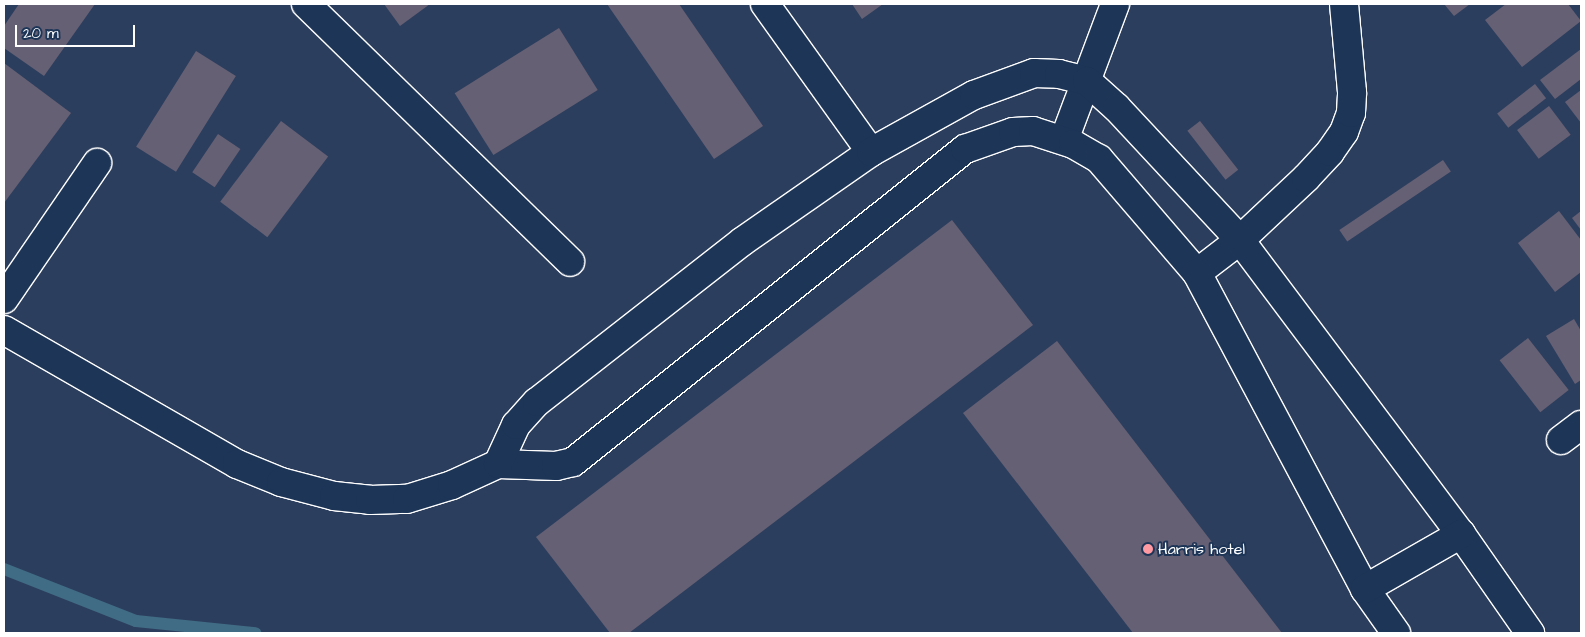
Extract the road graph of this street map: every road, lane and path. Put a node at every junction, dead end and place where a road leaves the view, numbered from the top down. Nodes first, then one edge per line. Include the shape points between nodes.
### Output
1 (306, 4) edge
2 (765, 4) edge
3 (1115, 4) edge
4 (1344, 4) edge
5 (1087, 81) junction
6 (1064, 140) junction
7 (871, 152) junction
8 (97, 162) dead end
9 (1240, 240) junction
10 (570, 262) dead end
11 (1197, 273) junction
12 (4, 299) edge
13 (4, 330) edge
14 (498, 464) junction
15 (1461, 534) junction
16 (1365, 589) junction
17 (1396, 633) edge
18 (1530, 633) edge

1 - 10 street
2 - 7 street
3 - 5 street
4 - 9 street via 1352,92 1351,113 1344,132 1306,178
5 - 6 street
5 - 7 street via 1060,74 1034,73 1011,80 941,112
5 - 9 street via 1160,150
6 - 11 street via 1099,159
6 - 14 street via 1033,131 1013,132 965,149 572,462 556,466
7 - 14 street via 743,241 537,402 516,425
8 - 12 street
9 - 11 street
9 - 15 street
11 - 16 street
13 - 14 street via 197,443 281,482 334,496 370,500 407,498 452,485
15 - 16 street
15 - 18 street
16 - 17 street

